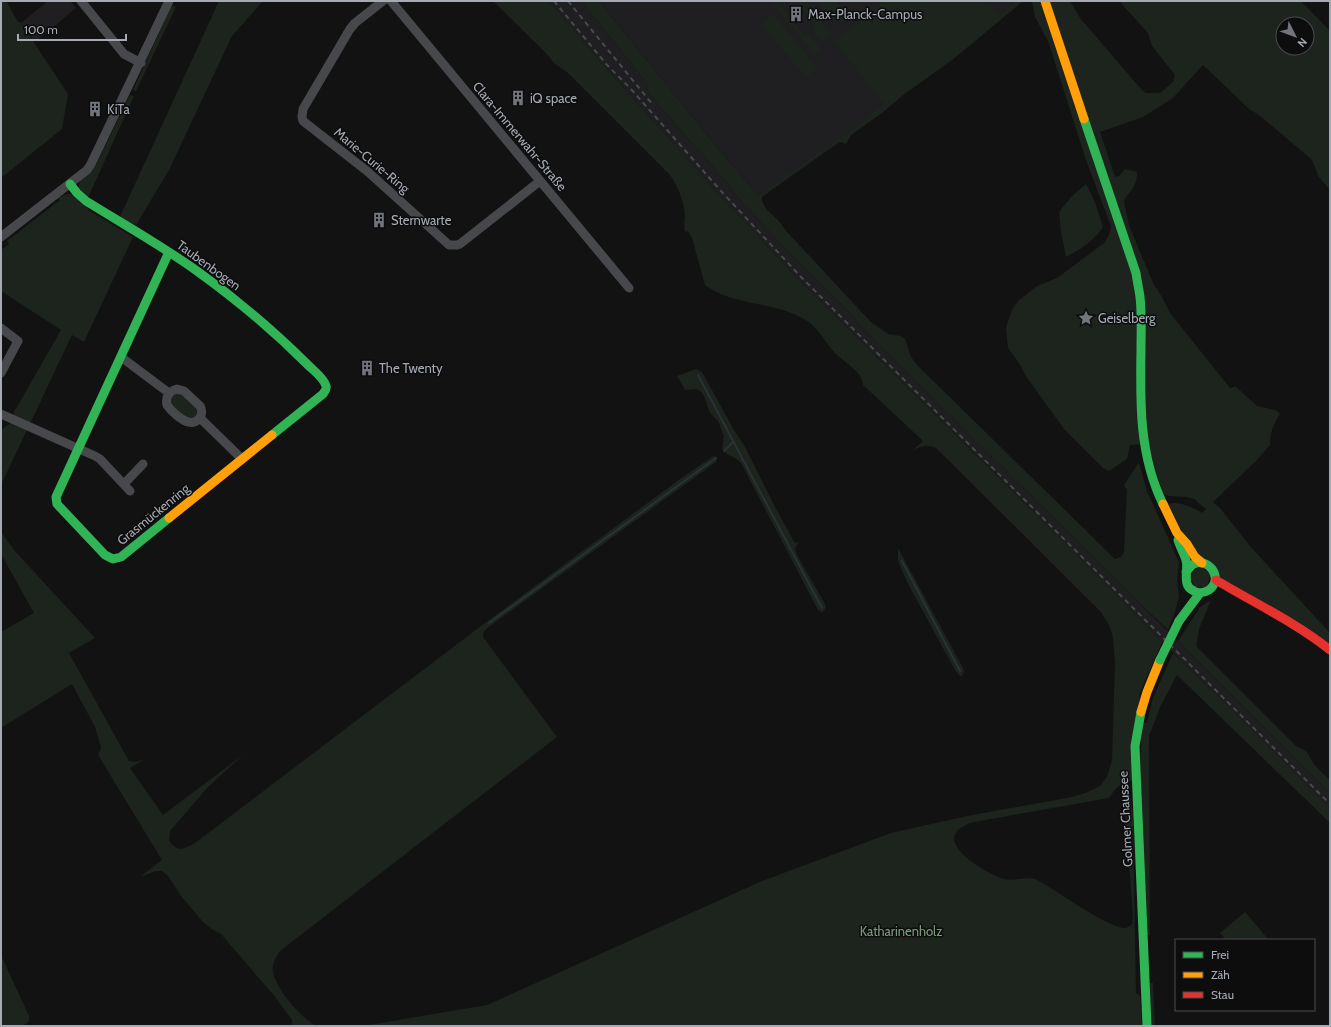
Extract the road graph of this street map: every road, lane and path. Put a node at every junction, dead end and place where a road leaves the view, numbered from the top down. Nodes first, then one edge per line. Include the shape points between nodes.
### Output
1 (81, 1) edge
2 (169, 1) edge
3 (383, 1) edge
4 (391, 1) edge
5 (1045, 1) edge
6 (140, 63) junction
7 (540, 181) junction
8 (70, 184) junction
9 (1, 237) edge
10 (170, 252) junction
11 (629, 288) dead end
12 (1, 328) edge
13 (121, 357) junction
14 (1, 373) edge
15 (323, 380) joint
16 (169, 393) junction
17 (1, 414) edge
18 (200, 418) junction
19 (78, 449) junction
20 (242, 459) junction
21 (143, 464) dead end
22 (1177, 533) junction
23 (1202, 563) junction
24 (1186, 572) junction
25 (1214, 584) junction
26 (1188, 587) junction
27 (1200, 593) junction
28 (1180, 621) junction
29 (1330, 650) edge
30 (1147, 1026) edge

1 - 6 street via 124,54
2 - 6 street
3 - 7 street, Marie-Curie-Ring via 350,29 303,109 303,121 367,171 449,245 460,244
4 - 7 street, Clara-Immerwahr-Straße
5 - 22 street via 1136,273 1141,319 1140,401 1143,440 1155,488
6 - 8 street via 96,158 87,170
7 - 11 street, Clara-Immerwahr-Straße
8 - 9 street
8 - 10 street, Taubenbogen via 86,201
10 - 13 street, Grasmückenring
10 - 15 street, Taubenbogen via 255,316
12 - 14 street via 18,341
13 - 16 street
13 - 19 street, Grasmückenring
15 - 20 street, Grasmückenring via 326,389 323,394
16 - 18 street via 177,389 184,391 200,406
16 - 18 street via 166,398 167,405 183,420 193,423
17 - 19 street
18 - 20 street
19 - 20 street, Grasmückenring via 56,497 57,504 105,555 113,559 121,557
19 - 21 street via 100,459 127,488
22 - 23 street
22 - 24 street via 1187,564
23 - 24 street via 1192,565
23 - 25 street via 1214,570
24 - 26 street
25 - 27 street via 1208,591
25 - 29 street via 1286,618
26 - 27 street
26 - 28 street, Golmer Chaussee
27 - 28 street, Golmer Chaussee
28 - 30 street, Golmer Chaussee, bridge via 1143,700 1135,746

